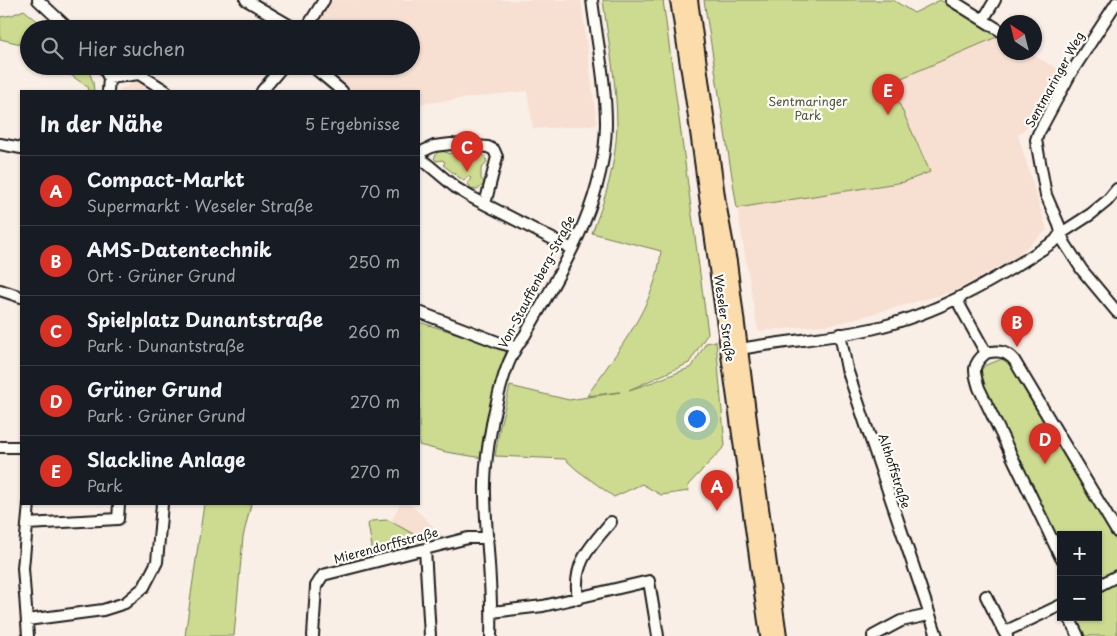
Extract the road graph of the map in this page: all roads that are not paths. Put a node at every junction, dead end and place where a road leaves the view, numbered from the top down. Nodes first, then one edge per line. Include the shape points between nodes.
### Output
1 (38, 0) edge
2 (246, 0) edge
3 (324, 0) edge
4 (592, 0) edge
5 (678, 0) edge
6 (690, 0) edge
7 (951, 0) edge
8 (995, 0) edge
9 (1117, 2) edge
10 (59, 20) edge
11 (280, 20) edge
12 (312, 20) edge
13 (983, 20) junction
14 (997, 29) edge
15 (108, 75) edge
16 (132, 75) edge
17 (141, 75) edge
18 (275, 75) edge
19 (323, 75) edge
20 (109, 78) junction
21 (108, 90) edge
22 (164, 90) edge
23 (263, 90) edge
24 (341, 90) edge
25 (0, 144) edge
26 (20, 148) edge
27 (420, 153) edge
28 (420, 158) edge
29 (1117, 190) edge
30 (484, 204) junction
31 (1060, 234) junction
32 (572, 250) junction
33 (0, 290) edge
34 (20, 297) edge
35 (958, 299) junction
36 (420, 312) edge
37 (1117, 312) edge
38 (840, 334) junction
39 (515, 347) junction
40 (735, 350) junction
41 (986, 353) junction
42 (20, 447) edge
43 (0, 448) edge
44 (29, 505) edge
45 (119, 505) edge
46 (162, 505) edge
47 (612, 522) dead end
48 (28, 524) junction
49 (1117, 532) edge
50 (488, 538) junction
51 (425, 549) junction
52 (1057, 550) edge
53 (1117, 576) edge
54 (1102, 584) edge
55 (986, 596) dead end
56 (578, 599) junction
57 (1057, 608) edge
58 (492, 612) junction
59 (929, 615) junction
60 (26, 620) junction
61 (1071, 621) edge
62 (1006, 634) edge
63 (28, 636) edge
64 (313, 636) edge
65 (419, 636) edge
66 (430, 636) edge
67 (491, 636) edge
68 (658, 636) edge
69 (768, 636) edge
70 (779, 636) edge
71 (873, 636) edge
72 (937, 636) edge
73 (1078, 636) edge

1 - 10 street
2 - 11 street
3 - 12 street
4 - 32 street, Von-Stauffenberg-Straße via 606,124 604,154 584,225
5 - 40 main road, Weseler Straße
6 - 40 main road, Weseler Straße via 729,262
7 - 13 street
8 - 13 street
9 - 31 street, Sentmaringer Weg via 1075,66 1038,134 1037,146 1046,195
13 - 14 street
15 - 20 street
16 - 20 street
17 - 22 street
18 - 23 street
19 - 24 street
20 - 21 street
25 - 26 street
27 - 30 street via 434,146 451,144 494,150 497,157
28 - 30 street via 456,188
29 - 31 street via 1091,214
30 - 32 street
31 - 35 street via 1055,241 1008,272
31 - 37 street, Sentmaringer Weg via 1082,270
32 - 39 street, Von-Stauffenberg-Straße via 526,335
33 - 34 street
35 - 38 street via 919,315
35 - 41 street
36 - 39 street
38 - 40 street
38 - 59 street, Althoffstraße via 844,358
39 - 50 street, Von-Stauffenberg-Straße via 493,420 485,494
40 - 69 main road, Weseler Straße
40 - 70 main road, Weseler Straße via 752,444
41 - 49 street via 1000,351 1014,360
41 - 52 street via 978,360 974,372 979,388
42 - 43 street
44 - 48 street
45 - 48 street via 118,519
46 - 60 street via 156,562 144,588 124,603 103,610
47 - 56 street via 588,549 579,567 576,577
48 - 60 street via 23,568
50 - 51 street, Mierendorffstraße via 468,538
50 - 58 street, Von-Stauffenberg-Straße
51 - 64 street, Mierendorffstraße via 323,575 316,586
51 - 66 street
53 - 54 street
55 - 62 street
56 - 58 street
56 - 68 street via 650,581
57 - 62 street
58 - 67 street, Von-Stauffenberg-Straße
59 - 71 street via 901,622
59 - 72 street, Althoffstraße
60 - 63 street
61 - 73 street
65 - 66 street

